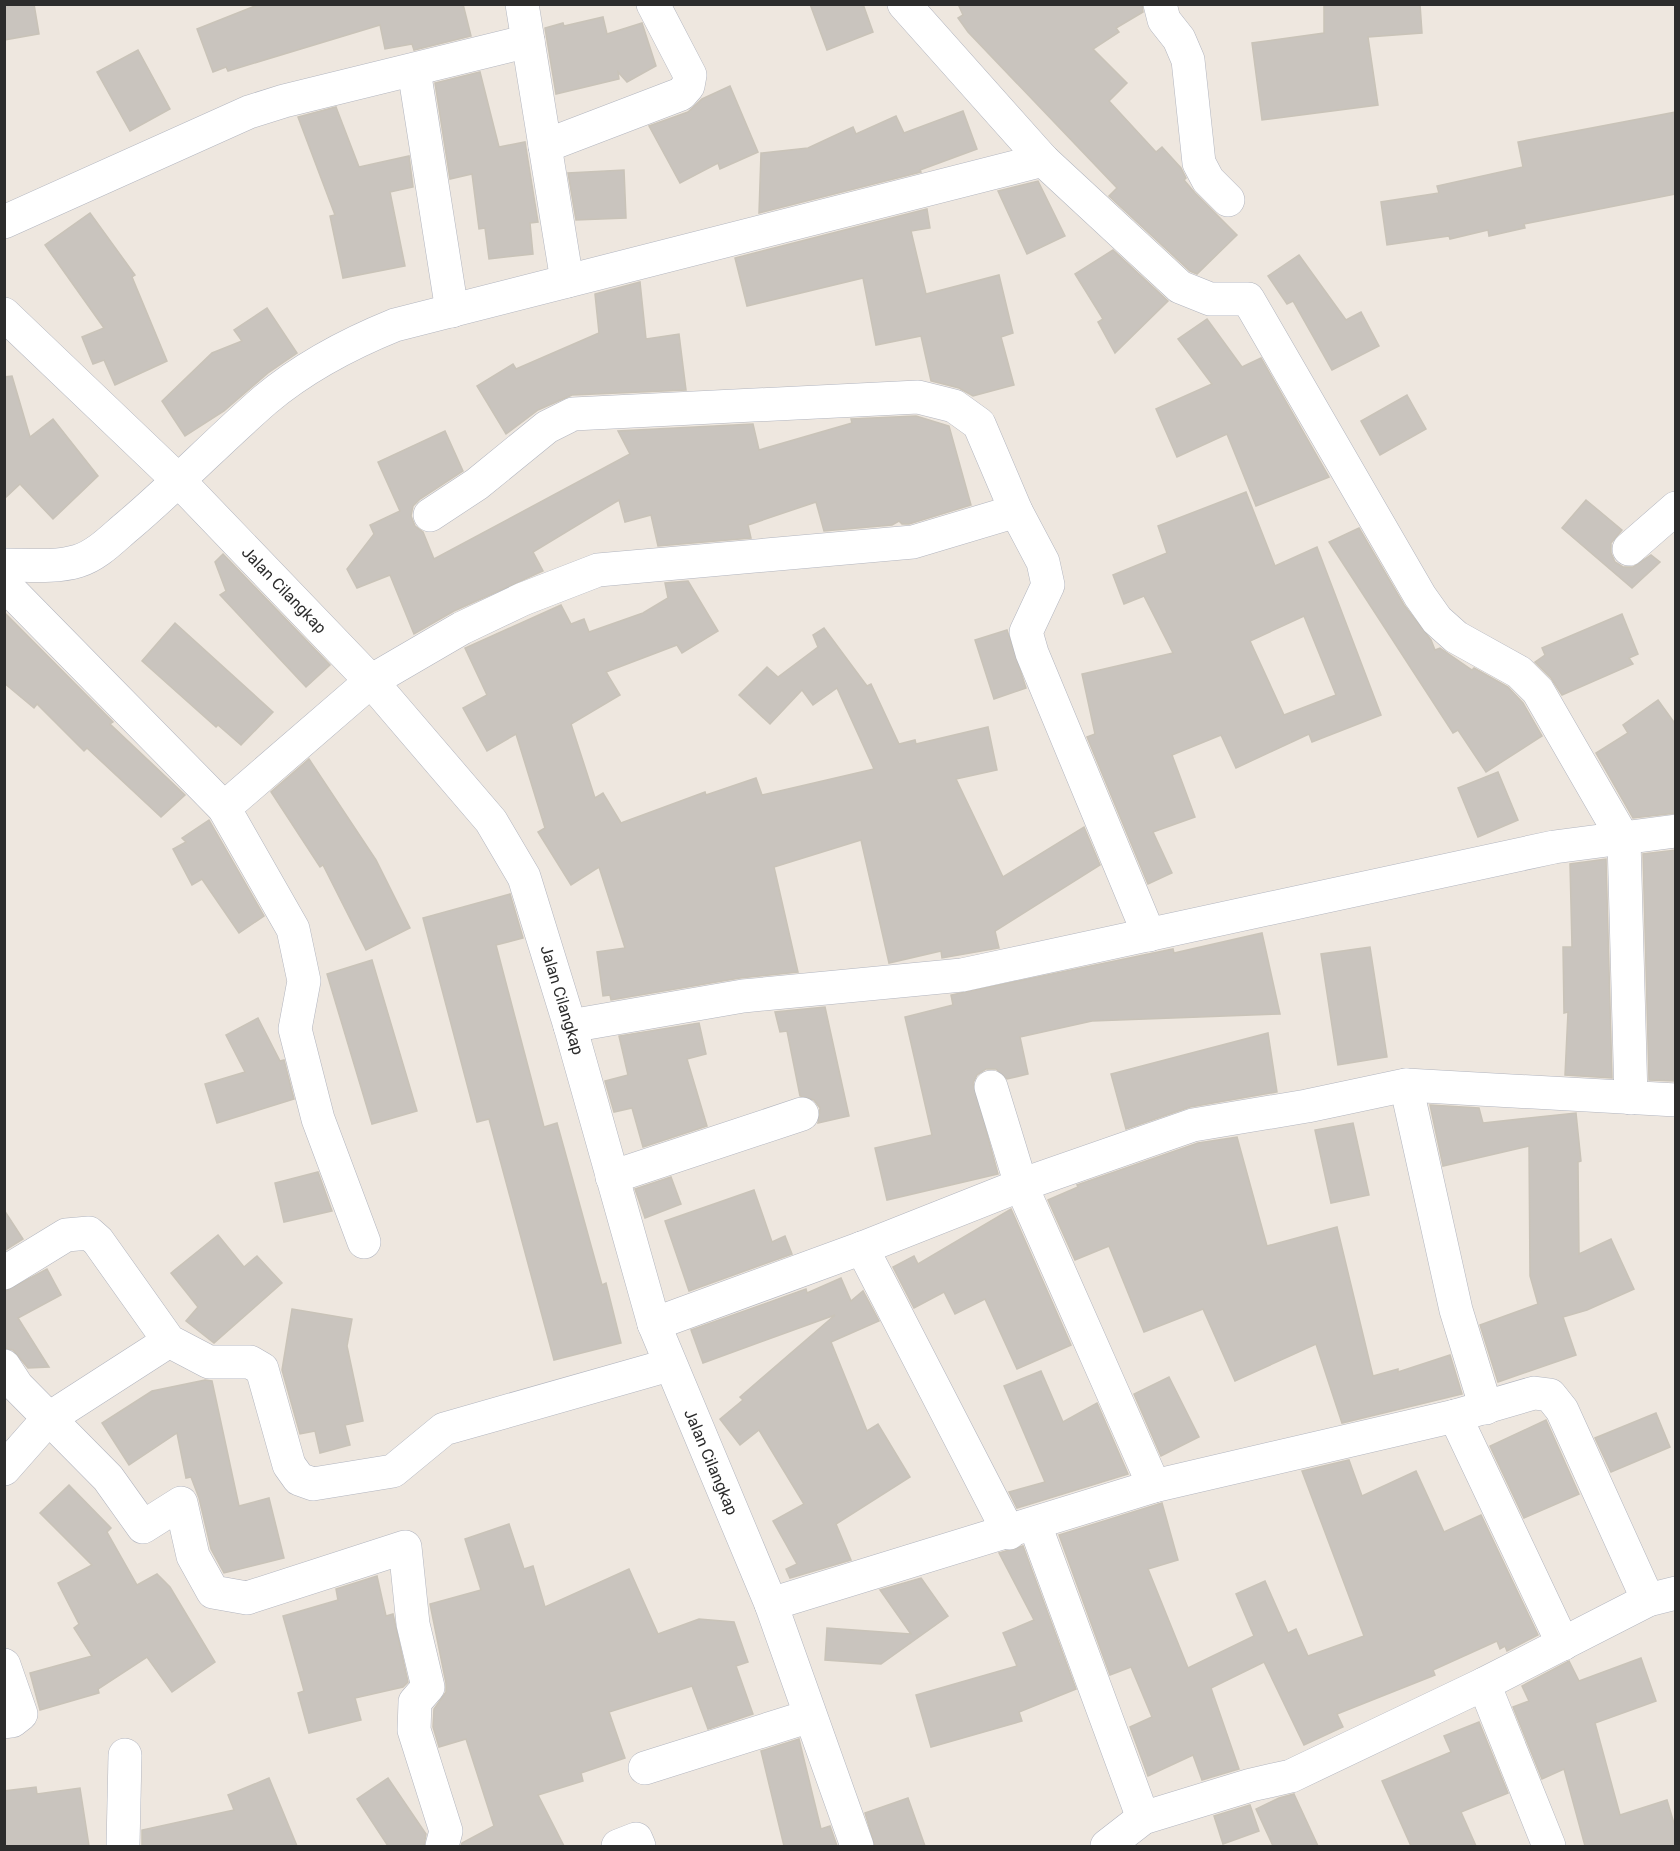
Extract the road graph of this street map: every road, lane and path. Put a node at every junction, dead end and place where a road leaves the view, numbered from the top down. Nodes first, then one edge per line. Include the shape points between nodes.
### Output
1 (522, 4) edge
2 (653, 4) edge
3 (904, 4) edge
4 (1160, 4) edge
5 (528, 41) junction
6 (414, 70) junction
7 (545, 146) junction
8 (1043, 160) junction
9 (1228, 201) dead end
10 (4, 222) edge
11 (567, 281) junction
12 (452, 311) junction
13 (4, 314) edge
14 (180, 482) junction
15 (1676, 508) edge
16 (1016, 511) junction
17 (430, 514) dead end
18 (1629, 549) dead end
19 (4, 565) edge
20 (4, 584) edge
21 (371, 681) junction
22 (224, 808) junction
23 (1676, 831) edge
24 (1624, 840) junction
25 (1149, 935) junction
26 (570, 1026) junction
27 (1406, 1085) junction
28 (991, 1087) dead end
29 (1631, 1098) junction
30 (1676, 1100) edge
31 (802, 1114) dead end
32 (612, 1177) junction
33 (1021, 1185) junction
34 (363, 1242) dead end
35 (862, 1248) junction
36 (4, 1273) edge
37 (654, 1324) junction
38 (169, 1341) junction
39 (669, 1365) junction
40 (4, 1366) edge
41 (1486, 1408) junction
42 (1455, 1416) junction
43 (48, 1419) junction
44 (4, 1469) edge
45 (1154, 1486) junction
46 (1022, 1529) junction
47 (1662, 1597) edge
48 (771, 1604) junction
49 (1563, 1644) junction
50 (4, 1665) edge
51 (1485, 1684) junction
52 (810, 1716) junction
53 (4, 1722) edge
54 (125, 1755) dead end
55 (645, 1768) dead end
56 (1143, 1818) junction
57 (123, 1846) edge
58 (442, 1846) edge
59 (618, 1846) edge
60 (639, 1846) edge
61 (857, 1846) edge
62 (1107, 1846) edge
63 (1550, 1846) edge

1 - 5 street
2 - 7 street via 690,75 688,86 681,94
3 - 8 street
4 - 9 street via 1164,20 1179,39 1188,60 1198,163
5 - 6 street
5 - 7 street
6 - 10 street via 249,112
6 - 12 street
7 - 11 street
8 - 11 street
8 - 24 street via 1180,287 1210,299 1248,299 1420,596 1437,620 1456,637 1519,672 1538,691
11 - 12 street
12 - 14 street via 396,325 350,344 310,367 266,400
13 - 14 street, Jalan Cilangkap
14 - 19 street via 97,551 78,561
14 - 21 street, Jalan Cilangkap
15 - 18 street
16 - 17 street via 979,424 954,406 918,397 573,414 547,427 477,484
16 - 21 street via 913,542 598,570 523,598
16 - 25 street via 1042,562 1048,585 1026,632 1032,653
20 - 22 street
21 - 22 street
21 - 26 street, Jalan Cilangkap via 491,821 524,877
22 - 34 street via 293,929 304,981 296,1029 318,1119
23 - 24 street
24 - 25 street via 1554,847
24 - 29 street
25 - 26 street via 962,975 743,996
26 - 32 street, Jalan Cilangkap
27 - 29 street
27 - 33 street via 1193,1125
27 - 41 street via 1456,1311
28 - 33 street
29 - 30 street
31 - 32 street
32 - 37 street, Jalan Cilangkap
33 - 35 street
33 - 45 street
35 - 37 street
35 - 46 street
36 - 38 street via 66,1235 89,1233
37 - 39 street, Jalan Cilangkap
38 - 39 street via 214,1363 235,1360 262,1369 289,1465 299,1479 313,1484 393,1471 444,1429
38 - 43 street
39 - 48 street, Jalan Cilangkap
40 - 43 street
41 - 42 street
41 - 47 street via 1534,1393 1550,1395 1562,1410
42 - 45 street
42 - 49 street
43 - 44 street
43 - 58 street via 108,1478 143,1527 181,1503 193,1556 213,1592 247,1598 405,1547 412,1624 428,1687 415,1702 414,1730 446,1831
45 - 46 street
46 - 48 street
46 - 56 street
47 - 49 street
48 - 52 street, Jalan Cilangkap
49 - 51 street
50 - 53 street via 21,1714
51 - 56 street via 1292,1776
51 - 63 street
52 - 55 street
52 - 61 street, Jalan Cilangkap
54 - 57 street
56 - 62 street
59 - 60 street via 636,1839

